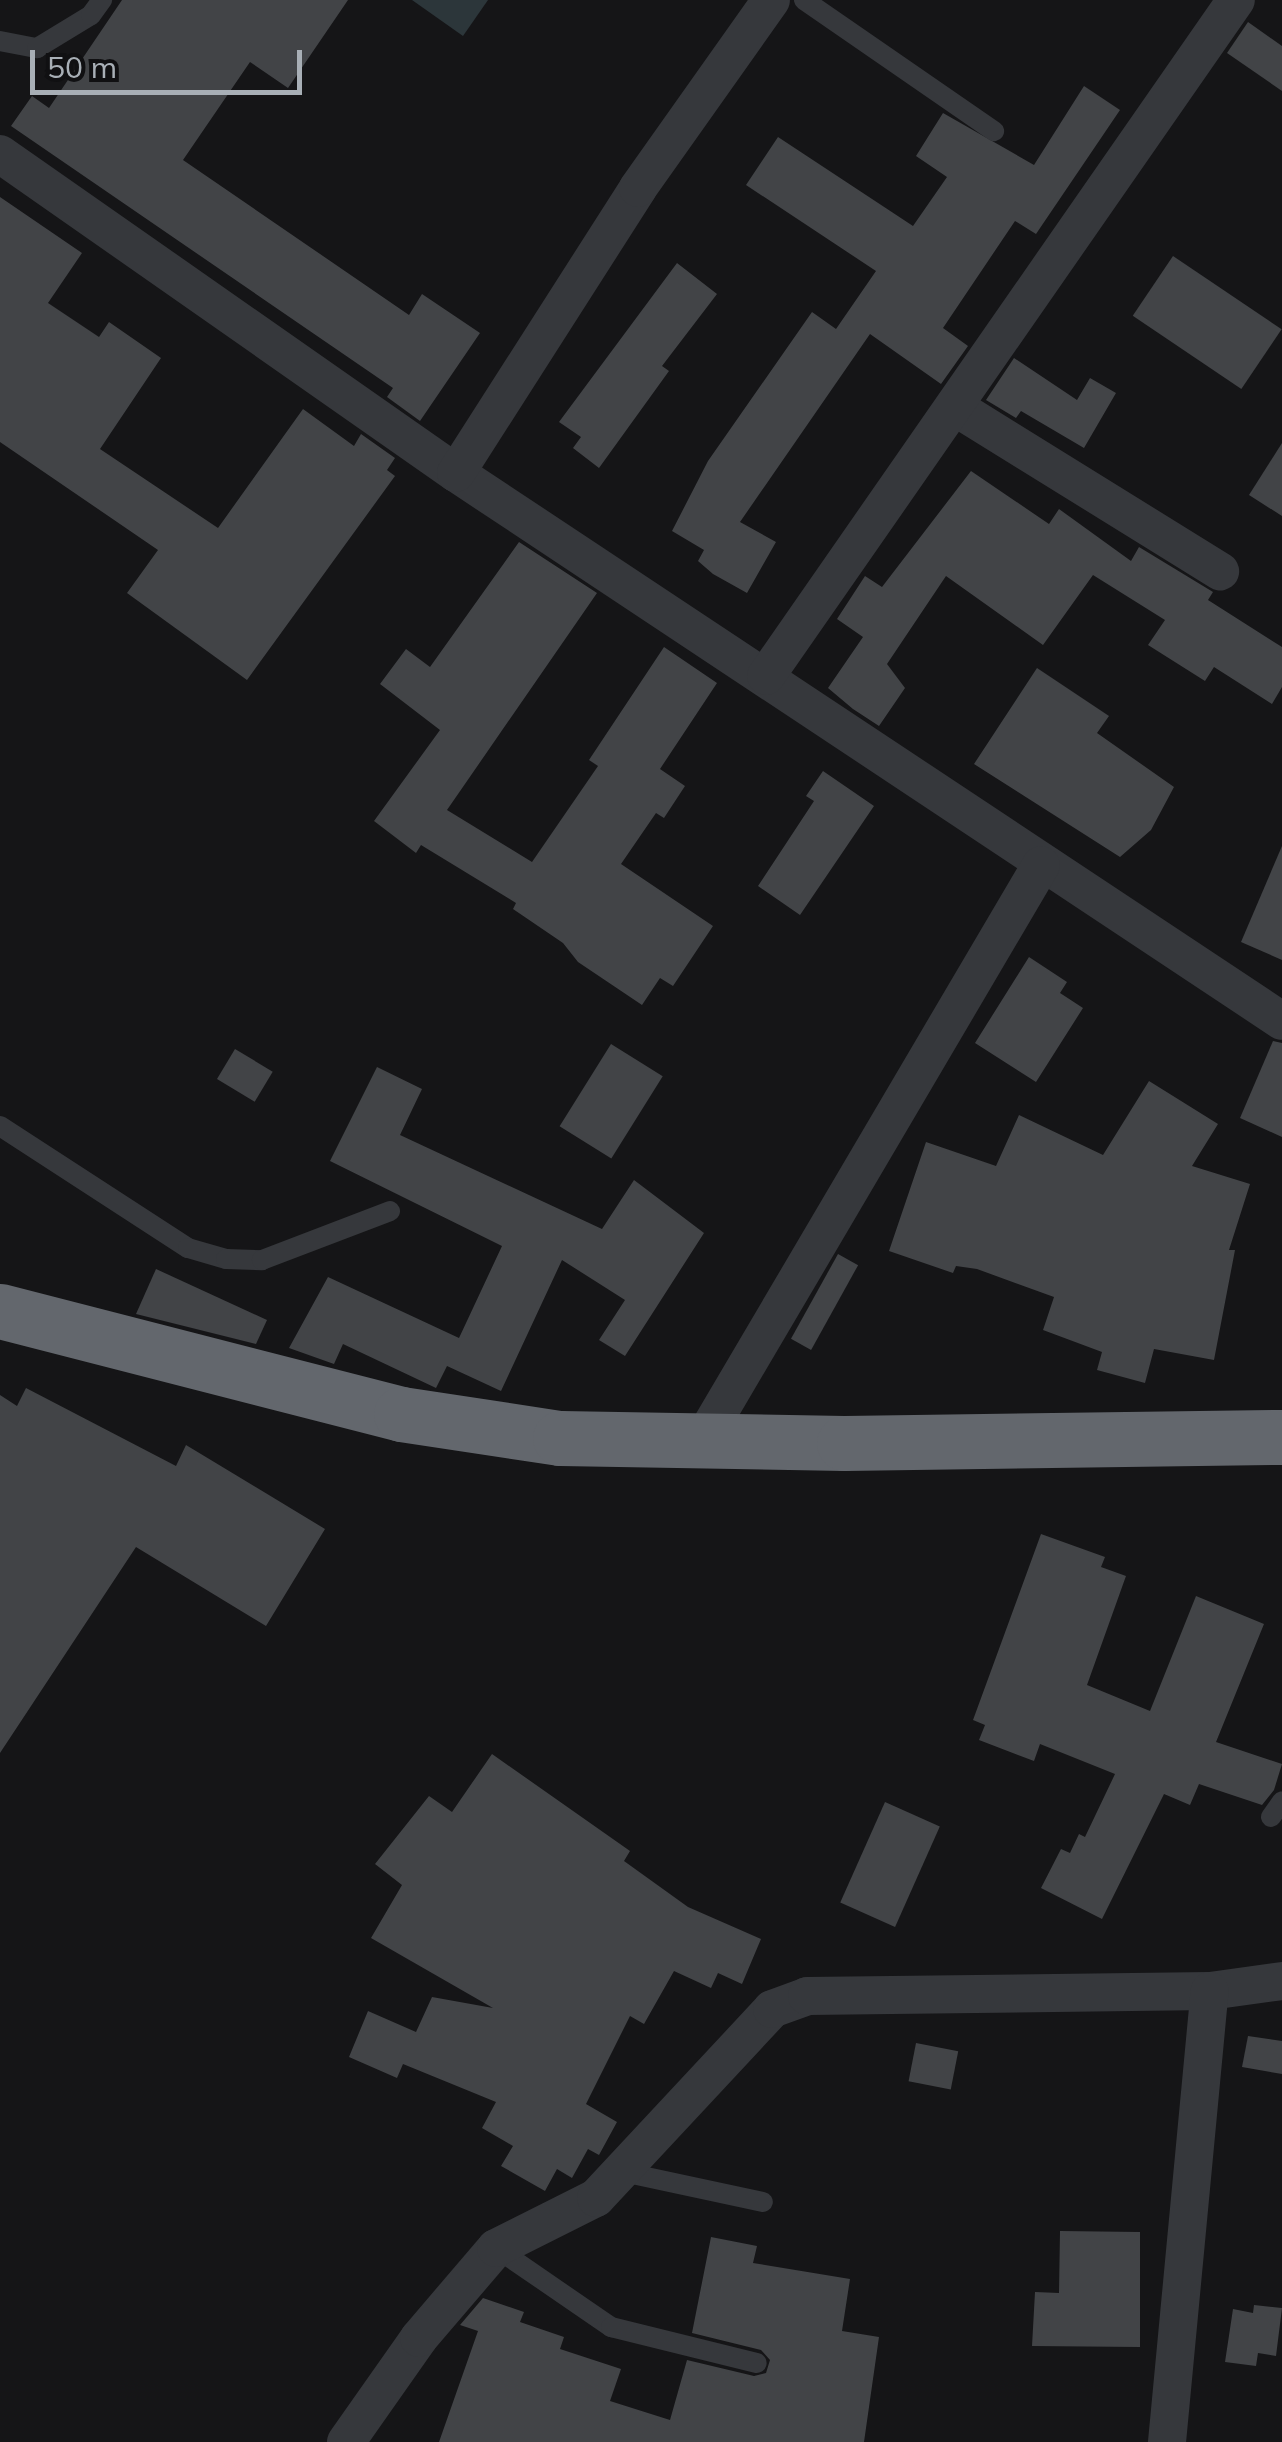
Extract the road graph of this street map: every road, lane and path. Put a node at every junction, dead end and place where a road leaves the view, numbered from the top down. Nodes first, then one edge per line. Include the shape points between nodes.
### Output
1 (102, 0) edge
2 (771, 0) edge
3 (804, 0) edge
4 (1236, 0) edge
5 (0, 40) edge
6 (994, 130) dead end
7 (0, 154) edge
8 (954, 407) junction
9 (456, 473) junction
10 (1220, 571) dead end
11 (766, 676) junction
12 (1041, 866) junction
13 (1282, 1021) edge
14 (0, 1126) edge
15 (390, 1211) dead end
16 (0, 1311) edge
17 (1282, 1437) edge
18 (702, 1441) junction
19 (1282, 1981) edge
20 (1210, 1991) junction
21 (623, 2172) junction
22 (763, 2202) dead end
23 (496, 2248) junction
24 (758, 2363) dead end
25 (346, 2442) edge
26 (1167, 2442) edge

1 - 5 lane via 38,48
2 - 9 street via 638,188
3 - 6 lane
4 - 8 street
7 - 9 street
8 - 10 street
8 - 11 street
9 - 11 street
11 - 12 street
12 - 13 street
12 - 18 street
14 - 15 lane via 188,1248 226,1259 262,1260
16 - 18 highway via 401,1414 560,1438
17 - 18 highway
19 - 20 street
20 - 21 street via 807,1996 772,2009 749,2028
20 - 26 street
21 - 22 lane
21 - 23 street via 596,2198
23 - 24 lane via 611,2327
23 - 25 street via 419,2338

